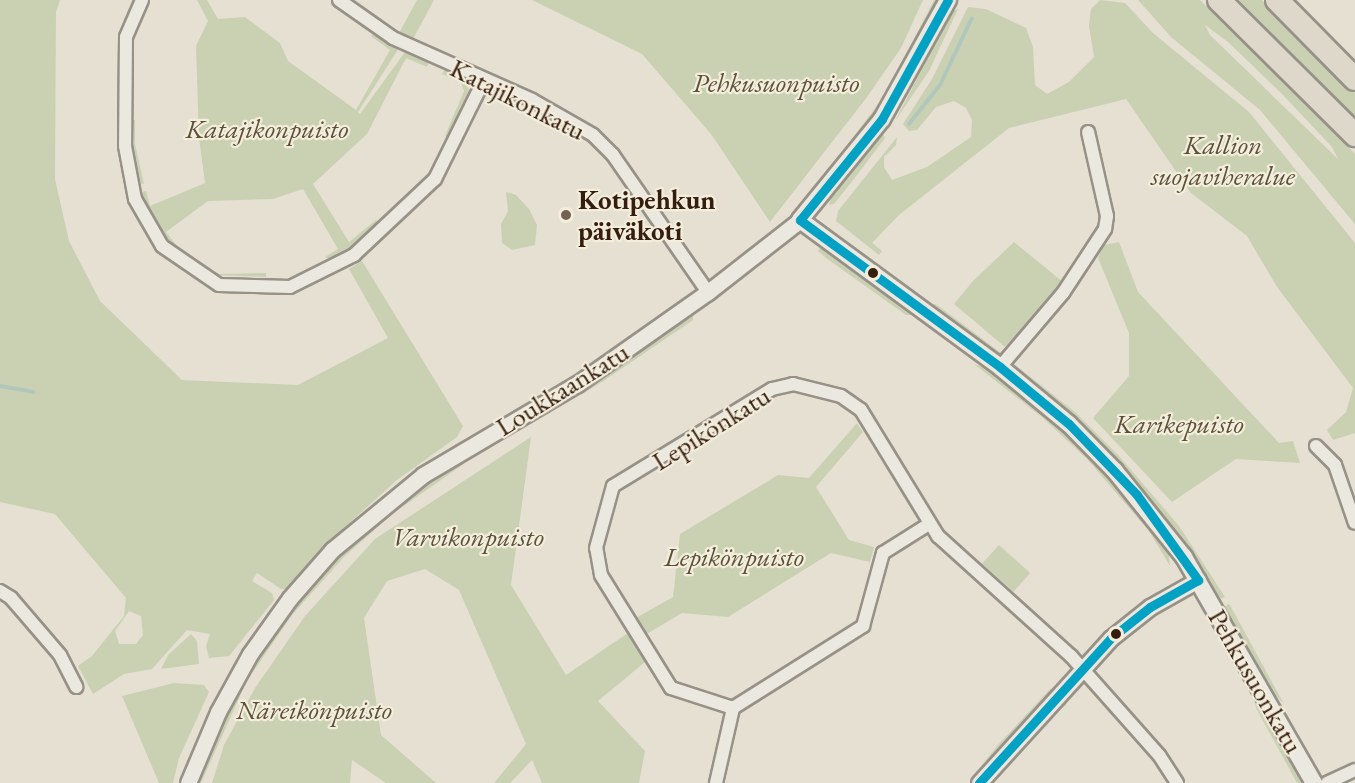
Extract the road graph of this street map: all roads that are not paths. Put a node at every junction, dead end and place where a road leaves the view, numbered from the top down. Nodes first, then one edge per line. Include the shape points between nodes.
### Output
1 (142, 0) edge
2 (339, 0) edge
3 (948, 0) edge
4 (1220, 0) edge
5 (1277, 0) edge
6 (1355, 79) edge
7 (484, 80) junction
8 (1088, 132) dead end
9 (1355, 135) edge
10 (800, 220) junction
11 (708, 292) junction
12 (1000, 367) junction
13 (1316, 446) dead end
14 (1355, 523) edge
15 (929, 524) junction
16 (1198, 580) junction
17 (0, 591) edge
18 (1083, 669) junction
19 (76, 687) dead end
20 (733, 708) junction
21 (1355, 770) edge
22 (188, 783) edge
23 (716, 783) edge
24 (979, 783) edge
25 (1177, 783) edge
26 (1314, 783) edge
27 (1327, 783) edge

1 - 7 street via 126,37 125,146 135,200 158,242 219,285 290,287 354,255 435,179
2 - 7 street, Katajikonkatu via 393,38
3 - 10 main road, Loukkaankatu via 882,119
4 - 9 highway
5 - 6 highway
7 - 11 street, Katajikonkatu via 549,109 600,141
8 - 12 street via 1107,216 1105,228 1063,293
10 - 11 street, Loukkaankatu
10 - 12 main road, Pehkusuonkatu
11 - 22 street, Loukkaankatu via 577,384 423,475 332,550 290,598 250,654 218,712
12 - 16 main road, Pehkusuonkatu via 1069,424 1115,471 1158,521
13 - 14 street via 1335,465
15 - 18 street, Lepikönkatu
15 - 20 street via 883,553 863,626
15 - 20 street, Lepikönkatu via 855,405 841,396 788,384 772,389 613,486 596,549 601,575 671,688
16 - 18 street via 1138,615
16 - 26 main road, Pehkusuonkatu
17 - 19 street via 11,598 60,655
18 - 24 street
18 - 25 street, Lepikönkatu via 1160,755
20 - 23 street
21 - 27 street

